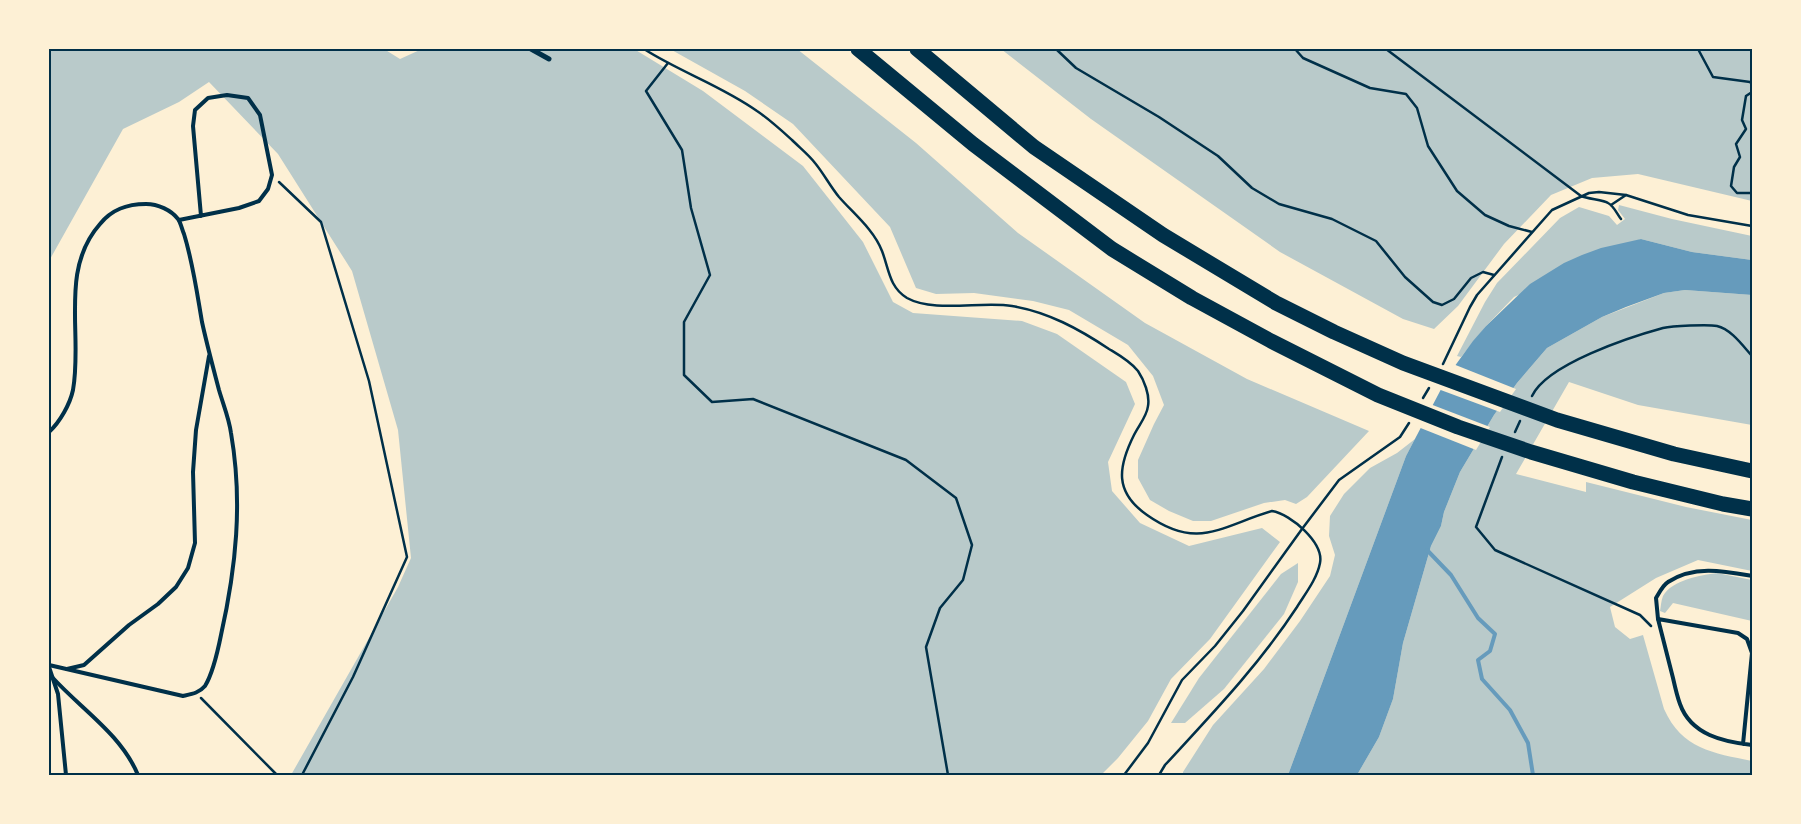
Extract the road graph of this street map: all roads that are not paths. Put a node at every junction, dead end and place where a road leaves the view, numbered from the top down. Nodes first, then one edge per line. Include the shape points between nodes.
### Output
1 (531, 49) edge
2 (858, 49) edge
3 (917, 49) edge
4 (549, 59) dead end
5 (201, 216) junction
6 (179, 220) junction
7 (209, 355) junction
8 (49, 432) edge
9 (1752, 471) edge
10 (1752, 509) edge
11 (1752, 576) edge
12 (1658, 619) junction
13 (1752, 657) edge
14 (1751, 665) edge
15 (49, 666) edge
16 (64, 670) junction
17 (52, 677) junction
18 (1744, 744) junction
19 (1752, 745) edge
20 (66, 775) edge
21 (138, 775) edge

1 - 4 street
2 - 10 highway via 972,144 1112,249 1271,341 1378,395 1458,427 1634,482
3 - 9 highway via 1034,146 1163,235 1276,303 1403,363 1557,420 1674,454
5 - 5 lane via 259,201 268,189 272,175 260,115 248,98 227,95 208,98 195,110 193,126
5 - 6 lane
6 - 7 lane
6 - 8 lane via 158,206 128,205 108,214 92,232 76,281 72,391 65,410
7 - 16 lane via 196,430 195,543 188,568 176,587 158,604 84,665
7 - 16 lane via 231,431 238,493 236,550 228,605 216,658 205,686 196,694 183,696
11 - 12 lane via 1717,570 1692,572 1667,583 1656,598
12 - 13 lane via 1742,635 1749,643
12 - 18 lane via 1684,713 1708,734 1727,742
13 - 14 lane
14 - 18 lane
15 - 16 lane
15 - 17 lane
17 - 20 lane via 58,694
17 - 21 lane via 113,736 132,761
18 - 19 lane

